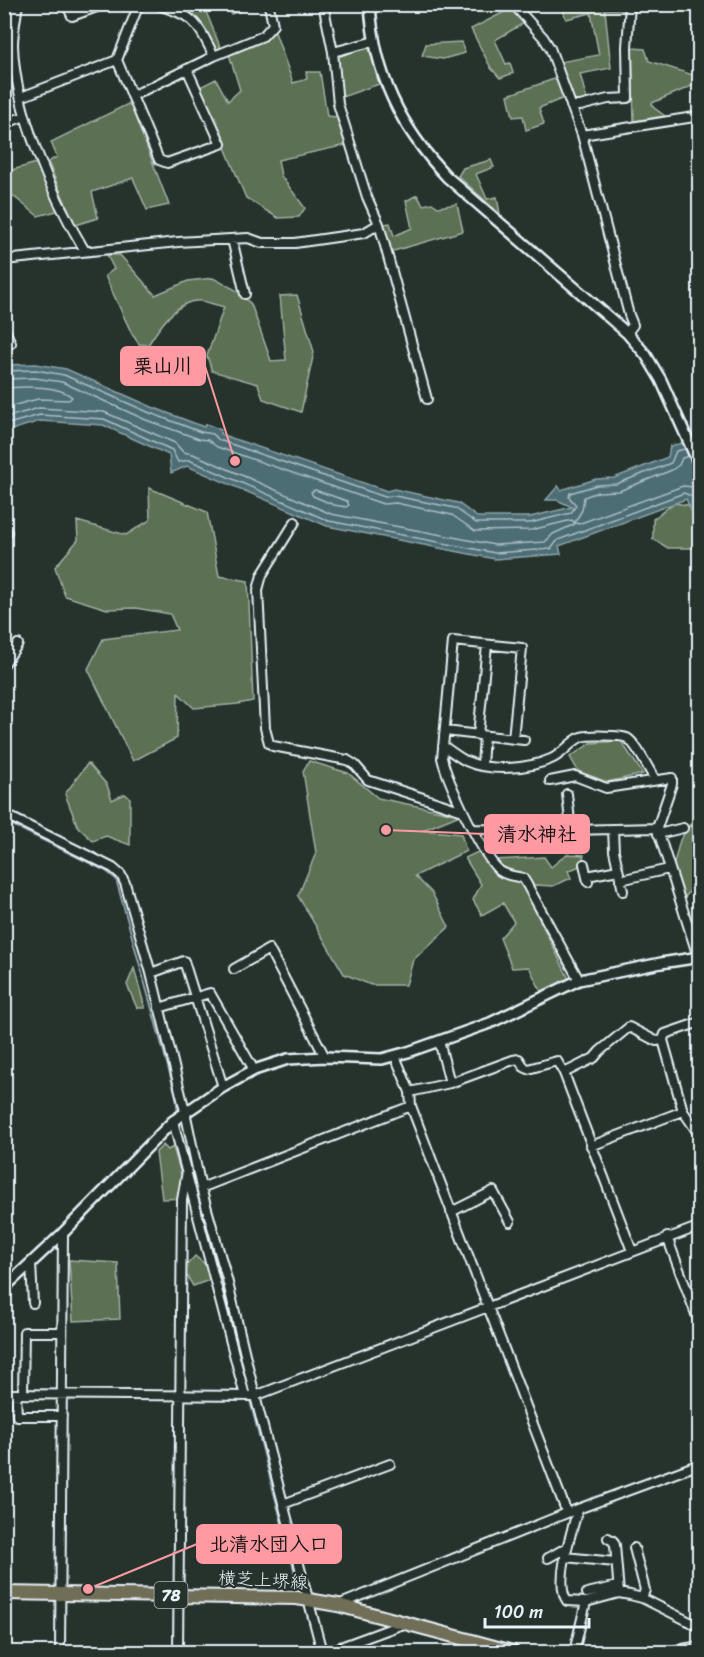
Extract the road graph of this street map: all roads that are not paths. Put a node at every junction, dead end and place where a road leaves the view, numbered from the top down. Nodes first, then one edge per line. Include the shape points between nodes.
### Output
1 (18, 4) edge
2 (105, 4) edge
3 (138, 4) edge
4 (155, 4) edge
5 (323, 4) edge
6 (370, 4) edge
7 (531, 4) edge
8 (630, 4) edge
9 (66, 5) edge
10 (269, 6) edge
11 (516, 7) edge
12 (16, 14) junction
13 (4, 19) edge
14 (375, 41) junction
15 (9, 44) edge
16 (333, 52) junction
17 (214, 56) junction
18 (117, 60) junction
19 (187, 69) junction
20 (132, 96) junction
21 (21, 97) junction
22 (571, 106) junction
23 (25, 116) junction
24 (699, 116) edge
25 (4, 124) edge
26 (582, 135) junction
27 (379, 224) junction
28 (232, 239) junction
29 (85, 251) junction
30 (4, 260) edge
31 (245, 294) dead end
32 (4, 328) edge
33 (627, 333) junction
34 (4, 345) edge
35 (427, 399) dead end
36 (699, 467) edge
37 (295, 522) dead end
38 (18, 644) dead end
39 (487, 645) junction
40 (4, 664) edge
41 (445, 731) junction
42 (481, 735) junction
43 (513, 739) junction
44 (524, 740) dead end
45 (443, 746) junction
46 (482, 766) junction
47 (655, 780) junction
48 (550, 781) dead end
49 (567, 794) dead end
50 (463, 811) junction
51 (4, 814) edge
52 (683, 828) dead end
53 (473, 829) junction
54 (571, 830) junction
55 (613, 830) junction
56 (658, 831) junction
57 (584, 864) dead end
58 (669, 869) junction
59 (618, 870) junction
60 (620, 880) junction
61 (623, 891) dead end
62 (699, 959) edge
63 (234, 969) dead end
64 (151, 973) junction
65 (579, 981) junction
66 (195, 997) junction
67 (159, 1008) junction
68 (699, 1022) edge
69 (663, 1040) junction
70 (439, 1041) junction
71 (395, 1056) junction
72 (325, 1057) junction
73 (254, 1070) junction
74 (564, 1073) junction
75 (450, 1083) junction
76 (223, 1087) junction
77 (410, 1092) junction
78 (411, 1106) junction
79 (185, 1111) junction
80 (683, 1112) junction
81 (173, 1121) junction
82 (699, 1136) edge
83 (591, 1146) junction
84 (186, 1171) junction
85 (201, 1188) junction
86 (451, 1212) junction
87 (510, 1222) dead end
88 (699, 1226) edge
89 (63, 1233) junction
90 (667, 1237) junction
91 (632, 1251) junction
92 (31, 1263) junction
93 (4, 1288) edge
94 (33, 1303) dead end
95 (487, 1307) junction
96 (699, 1325) edge
97 (62, 1332) junction
98 (4, 1394) edge
99 (19, 1394) junction
100 (62, 1394) junction
101 (179, 1396) junction
102 (245, 1396) junction
103 (255, 1396) junction
104 (62, 1416) junction
105 (390, 1464) dead end
106 (699, 1464) edge
107 (283, 1504) junction
108 (578, 1509) junction
109 (567, 1513) junction
110 (608, 1538) dead end
111 (566, 1548) junction
112 (634, 1548) dead end
113 (565, 1557) junction
114 (548, 1558) dead end
115 (615, 1562) junction
116 (618, 1590) junction
117 (4, 1593) edge
118 (60, 1594) junction
119 (179, 1595) junction
120 (587, 1598) junction
121 (642, 1598) junction
122 (308, 1599) junction
123 (338, 1605) junction
124 (405, 1623) junction
125 (699, 1627) edge
126 (699, 1648) edge
127 (513, 1652) edge
128 (60, 1653) edge
129 (178, 1653) edge
130 (322, 1653) edge
131 (327, 1653) edge
132 (574, 1653) edge
133 (677, 1653) edge

1 - 12 street
2 - 9 street via 72,16
3 - 18 street
4 - 17 street via 179,12 199,26
5 - 16 street
6 - 14 street
7 - 11 street
8 - 22 street via 628,98
10 - 17 street via 273,25 269,31
11 - 22 street via 550,48
12 - 13 street
12 - 15 street
14 - 16 street
14 - 33 street via 394,103 426,155
15 - 21 street
16 - 27 street via 338,104
17 - 19 street
18 - 20 street
18 - 21 street
19 - 20 street
19 - 20 street via 221,144 162,162
21 - 23 street
22 - 26 street
23 - 25 street
23 - 29 street via 63,214
24 - 26 street
26 - 33 street via 633,325
27 - 28 street via 364,233 295,243
27 - 35 street
28 - 29 street
28 - 31 street
29 - 30 street
32 - 34 street via 11,343
33 - 36 street via 661,380
37 - 50 street via 262,575 258,590 269,743 347,760 368,780
38 - 40 street
39 - 41 street via 453,641
39 - 42 street
39 - 43 street via 522,648
41 - 42 street
41 - 45 street
42 - 43 street
42 - 46 street
43 - 44 street
45 - 46 street
45 - 50 street via 444,769
46 - 47 street via 518,767 552,759 582,737 621,736 635,747
47 - 48 street via 606,788 575,776
47 - 56 street via 672,778
49 - 54 street
50 - 53 street
51 - 64 street via 104,862 121,875
52 - 56 street
53 - 54 street
53 - 65 street via 493,864 506,875 523,878
54 - 55 street
55 - 56 street
55 - 59 street
56 - 58 street
57 - 59 street via 587,879
58 - 60 street
58 - 62 street
59 - 60 street
60 - 61 street
62 - 65 street
63 - 72 street via 269,949
64 - 66 street via 184,961
64 - 67 street
65 - 70 street via 490,1023
66 - 67 street
66 - 73 street via 210,993
66 - 76 street
67 - 79 street
68 - 69 street via 665,1034
69 - 74 street via 656,1041 629,1027 594,1058
69 - 80 street
70 - 71 street
70 - 75 street
71 - 72 street
71 - 77 street
72 - 73 street via 288,1059
73 - 76 street
74 - 75 street via 557,1061 528,1069 519,1059
74 - 83 street
75 - 77 street
76 - 79 street
77 - 78 street
78 - 85 street
78 - 86 street
79 - 81 street
79 - 85 street
80 - 82 street
80 - 83 street
81 - 84 street
81 - 89 street
83 - 91 street
84 - 101 street via 182,1200
84 - 102 street
85 - 103 street via 228,1279
86 - 87 street via 493,1191
86 - 95 street
88 - 90 street
89 - 92 street
89 - 97 street
90 - 91 street
90 - 96 street
91 - 95 street
92 - 93 street
92 - 94 street
95 - 103 street
95 - 109 street
97 - 99 street via 24,1332
97 - 100 street
98 - 99 street
99 - 100 street
99 - 104 street via 17,1416
100 - 101 street
100 - 104 street
101 - 102 street
101 - 119 street
102 - 103 street
103 - 107 street
104 - 118 street
105 - 107 street
106 - 108 street
107 - 122 street
108 - 109 street
108 - 111 street
109 - 123 street
110 - 115 street via 613,1540
111 - 113 street
111 - 114 street
112 - 121 street via 645,1590
113 - 115 street
113 - 120 street via 565,1598
115 - 116 street
116 - 120 street
116 - 121 street
117 - 118 main road, 横芝上堺線 / 78
118 - 119 main road, 横芝上堺線 / 78
118 - 128 street
119 - 122 main road, 横芝上堺線 / 78
119 - 129 street
120 - 132 street
121 - 125 street
122 - 123 main road, 横芝上堺線 / 78
122 - 130 street
123 - 124 main road, 横芝上堺線 / 78
124 - 127 main road, 横芝上堺線 / 78
124 - 131 street
126 - 133 main road

